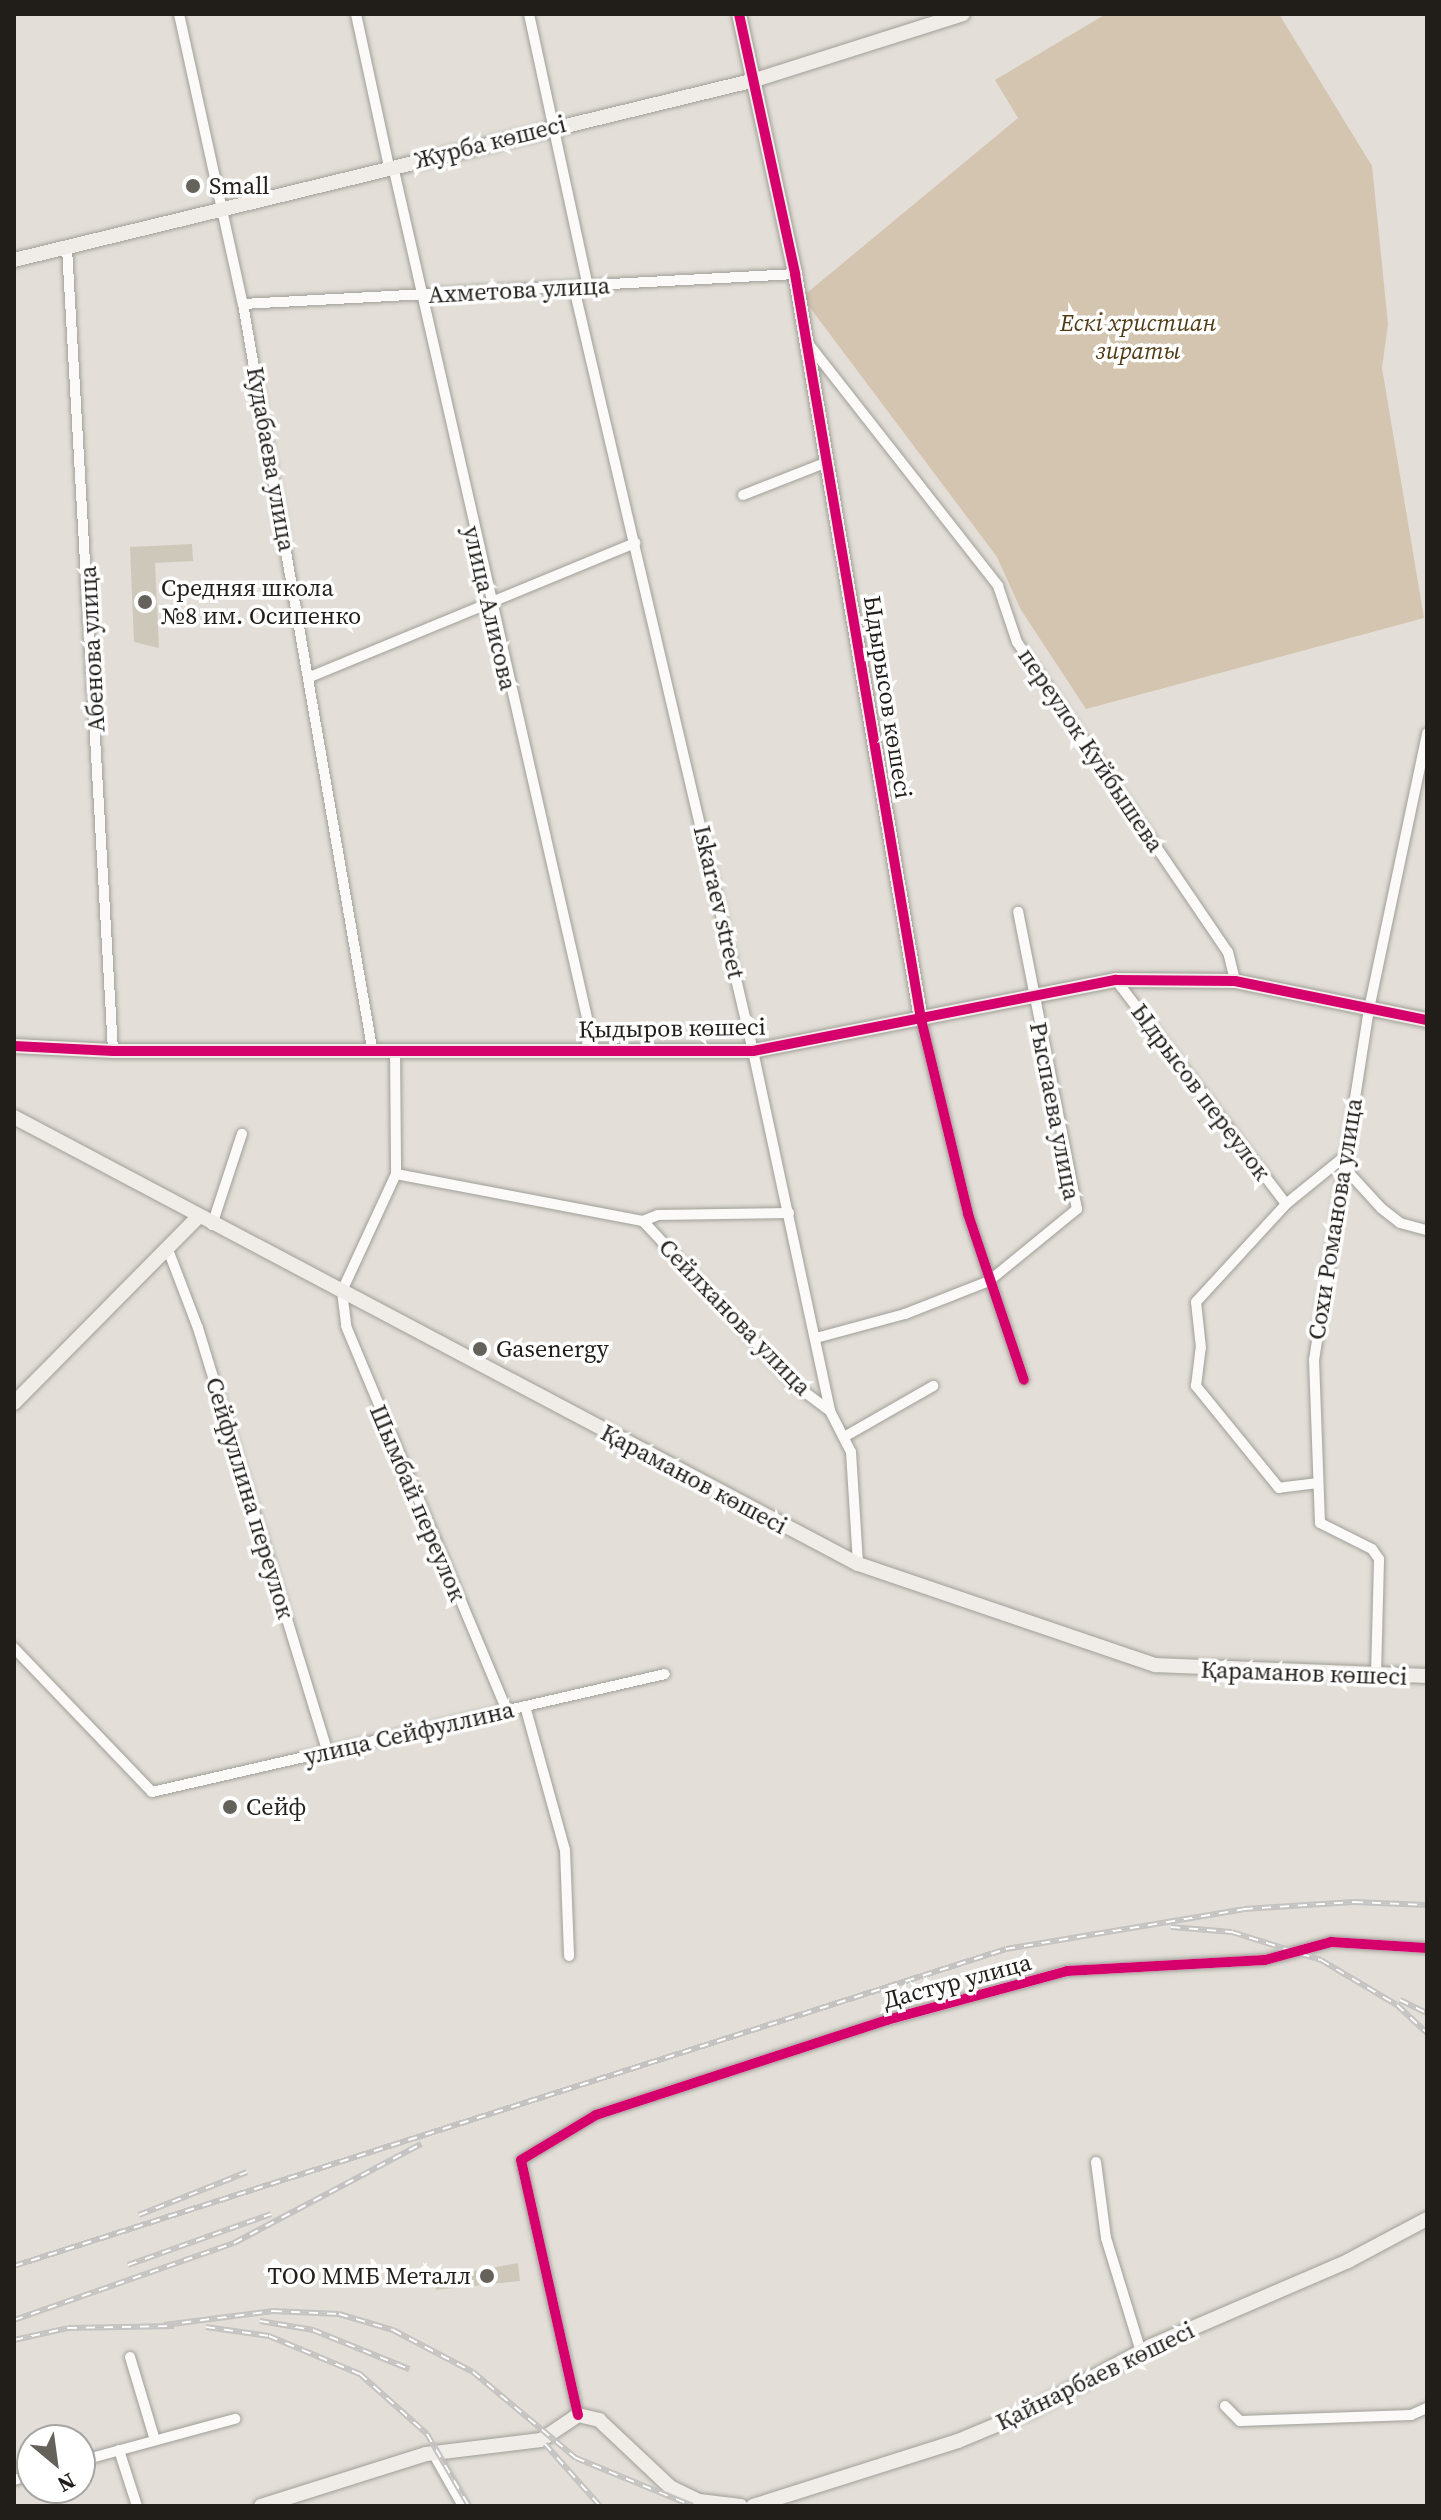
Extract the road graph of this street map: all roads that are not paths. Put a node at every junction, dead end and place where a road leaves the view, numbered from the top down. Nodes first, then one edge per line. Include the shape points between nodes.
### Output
1 (179, 14) edge
2 (356, 14) edge
3 (529, 14) edge
4 (739, 14) edge
5 (963, 14) edge
6 (755, 80) junction
7 (553, 125) junction
8 (391, 166) junction
9 (225, 209) junction
10 (67, 248) junction
11 (14, 260) edge
12 (795, 274) junction
13 (588, 287) junction
14 (574, 288) junction
15 (421, 296) junction
16 (243, 304) junction
17 (800, 331) junction
18 (827, 462) junction
19 (743, 495) dead end
20 (635, 543) junction
21 (489, 604) junction
22 (310, 677) junction
23 (1427, 733) edge
24 (1018, 912) dead end
25 (1116, 980) junction
26 (1235, 981) junction
27 (1031, 995) junction
28 (1369, 1009) junction
29 (921, 1019) junction
30 (1427, 1020) edge
31 (14, 1046) edge
32 (372, 1048) junction
33 (395, 1049) junction
34 (587, 1049) junction
35 (113, 1051) junction
36 (753, 1051) junction
37 (14, 1117) edge
38 (242, 1134) dead end
39 (1345, 1156) junction
40 (396, 1174) junction
41 (1286, 1204) junction
42 (789, 1213) junction
43 (198, 1217) junction
44 (643, 1221) junction
45 (212, 1225) junction
46 (1427, 1230) edge
47 (167, 1247) junction
48 (988, 1281) junction
49 (342, 1291) junction
50 (816, 1338) junction
51 (1024, 1380) dead end
52 (933, 1386) dead end
53 (14, 1403) edge
54 (830, 1411) junction
55 (844, 1437) junction
56 (1318, 1483) junction
57 (858, 1564) junction
58 (14, 1648) edge
59 (665, 1674) dead end
60 (1376, 1675) junction
61 (1427, 1676) edge
62 (525, 1706) junction
63 (507, 1710) junction
64 (328, 1752) junction
65 (1427, 1948) edge
66 (569, 1956) dead end
67 (1096, 2162) dead end
68 (1427, 2219) edge
69 (1141, 2352) junction
70 (130, 2357) dead end
71 (1225, 2406) dead end
72 (1427, 2408) edge
73 (578, 2415) junction
74 (235, 2419) dead end
75 (154, 2437) junction
76 (119, 2450) junction
77 (429, 2454) junction
78 (96, 2456) edge
79 (699, 2503) edge
80 (137, 2506) edge
81 (261, 2506) edge
82 (463, 2506) edge
83 (741, 2506) edge
84 (753, 2506) edge

1 - 9 street, Кудабаева улица
2 - 8 street, улица Алисова
3 - 7 street
4 - 6 street, Ыдырысов көшесі
5 - 6 street, Журба көшесі
6 - 7 street, Журба көшесі
6 - 12 street, Ыдырысов көшесі
7 - 8 street, Журба көшесі
7 - 13 street
8 - 9 street, Журба көшесі
8 - 15 street, улица Алисова
9 - 10 street, Журба көшесі
9 - 16 street, Кудабаева улица
10 - 11 street, Журба көшесі
10 - 35 street, Абенова улица
12 - 13 street, Ахметова улица
12 - 17 street, Ыдырысов көшесі
13 - 14 street, Ахметова улица
14 - 15 street, Ахметова улица
14 - 20 street, Iskaraev street
15 - 16 street, Ахметова улица
15 - 21 street, улица Алисова
16 - 22 street, Кудабаева улица
17 - 18 street, Ыдырысов көшесі
17 - 26 street, переулок Куйбышева via 998,586 1017,642 1228,952
18 - 19 street
18 - 29 street, Ыдырысов көшесі
20 - 21 street
20 - 36 street, Iskaraev street
21 - 22 street
21 - 34 street, улица Алисова via 588,1022
22 - 32 street, Кудабаева улица
23 - 28 street, Сохи Романова улица
24 - 27 street, Рыспаева улица
25 - 26 street, Қыдыров көшесі
25 - 27 street, Қыдыров көшесі
25 - 41 street, Ыдрысов переулок
26 - 28 street, Қыдыров көшесі
27 - 29 street, Қыдыров көшесі
27 - 48 street, Рыспаева улица via 1077,1209
28 - 30 street, Қыдыров көшесі
28 - 39 street, Сохи Романова улица
29 - 36 street, Қыдыров көшесі
29 - 48 street, Ыдырысов көшесі
31 - 35 street, Қыдыров көшесі
32 - 33 street, Қыдыров көшесі
32 - 35 street, Қыдыров көшесі
33 - 34 street, Қыдыров көшесі
33 - 40 street
34 - 36 street, Қыдыров көшесі
36 - 42 street, Iskaraev street
37 - 43 street, Қараманов көшесі
38 - 45 street
39 - 41 street
39 - 46 street via 1350,1174 1381,1208 1400,1223
39 - 56 street, Сохи Романова улица via 1316,1332
40 - 44 street, Сейлханова улица
40 - 49 street
41 - 56 street via 1196,1302 1196,1386 1279,1488
42 - 44 street, Сейлханова улица via 658,1215
42 - 50 street, Iskaraev street
43 - 45 street, Қараманов көшесі
43 - 47 street
44 - 54 street, Сейлханова улица via 794,1384
45 - 49 street, Қараманов көшесі
47 - 53 street
47 - 64 street, Сейфуллина переулок via 198,1328
48 - 50 street, Рыспаева улица via 905,1314
48 - 51 street, Ыдырысов көшесі
49 - 57 street, Қараманов көшесі
49 - 63 street, Шымбай переулок via 346,1326 368,1389
50 - 54 street, Iskaraev street
52 - 55 street
54 - 55 street, Iskaraev street
55 - 57 street, Iskaraev street via 857,1494
56 - 60 street, Сохи Романова улица via 1322,1526 1372,1549 1379,1559
57 - 60 street, Қараманов көшесі via 1155,1665
58 - 64 street, улица Сейфуллина via 152,1792
59 - 62 street, улица Сейфуллина
60 - 61 street, Қараманов көшесі
62 - 63 street, улица Сейфуллина
62 - 66 street via 565,1850
63 - 64 street, улица Сейфуллина
65 - 73 street, Дастур улица via 1331,1942 1265,1960 1067,1971 887,2020 596,2115 521,2160
67 - 69 street via 1106,2238
68 - 69 street, Қайнарбаев көшесі via 1348,2261
69 - 84 street, Қайнарбаев көшесі via 958,2441
70 - 75 street
71 - 72 street via 1240,2421 1411,2415
73 - 77 street via 541,2440
73 - 79 street via 599,2420 670,2487
74 - 75 street
75 - 76 street
76 - 78 street
76 - 80 street
77 - 81 street
77 - 82 street
79 - 83 street

